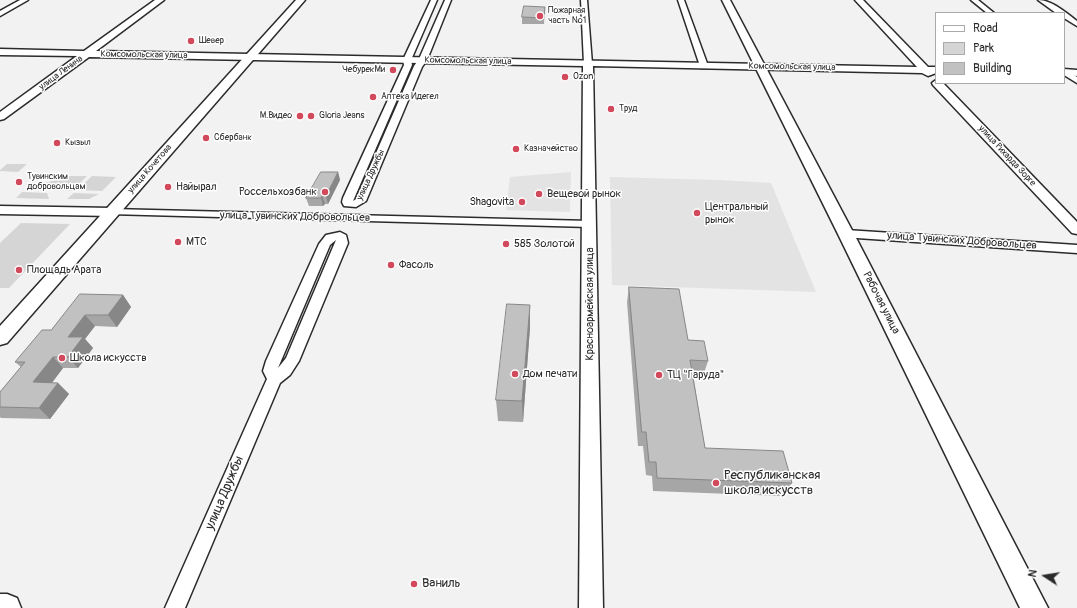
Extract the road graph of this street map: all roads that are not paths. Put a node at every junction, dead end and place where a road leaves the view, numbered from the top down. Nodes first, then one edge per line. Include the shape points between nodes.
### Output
1 (12, 0) edge
2 (25, 0) edge
3 (160, 0) edge
4 (301, 0) edge
5 (584, 0) edge
6 (681, 0) edge
7 (726, 0) edge
8 (858, 0) edge
9 (974, 0) edge
10 (1041, 0) edge
11 (433, 2) edge
12 (447, 2) edge
13 (0, 6) edge
14 (4, 10) edge
15 (990, 12) edge
16 (1059, 12) edge
17 (0, 14) edge
18 (1065, 16) edge
19 (1077, 24) edge
20 (0, 52) edge
21 (87, 54) junction
22 (250, 57) junction
23 (407, 60) junction
24 (423, 60) junction
25 (588, 64) junction
26 (704, 66) junction
27 (759, 67) junction
28 (924, 70) junction
29 (935, 70) edge
30 (1065, 72) edge
31 (1077, 73) edge
32 (935, 80) edge
33 (1077, 81) edge
34 (939, 84) edge
35 (0, 117) edge
36 (369, 152) junction
37 (382, 152) junction
38 (0, 210) edge
39 (112, 212) junction
40 (590, 224) junction
41 (1077, 230) edge
42 (846, 234) junction
43 (1077, 249) edge
44 (0, 338) edge
45 (274, 379) junction
46 (0, 608) edge
47 (8, 608) edge
48 (176, 608) edge
49 (591, 608) edge
50 (1034, 608) edge

1 - 13 street
2 - 14 street
3 - 21 street, улица Ленина
4 - 22 main road, улица Кочетова
5 - 25 street, Красноармейская улица
6 - 26 street
7 - 27 main road, Рабочая улица
8 - 28 street, улица Рихарда Зорге
9 - 15 street
10 - 16 street
11 - 12 street
11 - 23 street, улица Дружбы
12 - 24 street, улица Дружбы
14 - 17 street
18 - 19 street
20 - 21 street, Комсомольская улица
21 - 22 street, Комсомольская улица
21 - 35 street, улица Ленина
22 - 23 street, Комсомольская улица
22 - 39 main road, улица Кочетова
23 - 24 street, Комсомольская улица
23 - 36 street, улица Дружбы via 408,65
24 - 25 street, Комсомольская улица
24 - 37 street, улица Дружбы via 418,66
25 - 26 street, Комсомольская улица
25 - 40 street, Красноармейская улица
26 - 27 street, Комсомольская улица
27 - 28 street, Комсомольская улица
27 - 42 main road, Рабочая улица
28 - 29 street, Комсомольская улица
28 - 32 street, улица Рихарда Зорге
30 - 31 street
30 - 33 street
34 - 41 street, улица Рихарда Зорге
36 - 37 street
36 - 37 street, улица Дружбы via 347,203 356,204 361,201
38 - 39 street, улица Тувинских Добровольцев
39 - 40 street, улица Тувинских Добровольцев
39 - 44 main road, улица Кочетова
40 - 49 street, Красноармейская улица
42 - 43 street, улица Тувинских Добровольцев
42 - 50 main road, Рабочая улица
45 - 45 street, улица Дружбы via 285,371 292,361 342,243 340,236 330,238 325,244 272,361 270,371
45 - 48 street, улица Дружбы
46 - 47 main road

